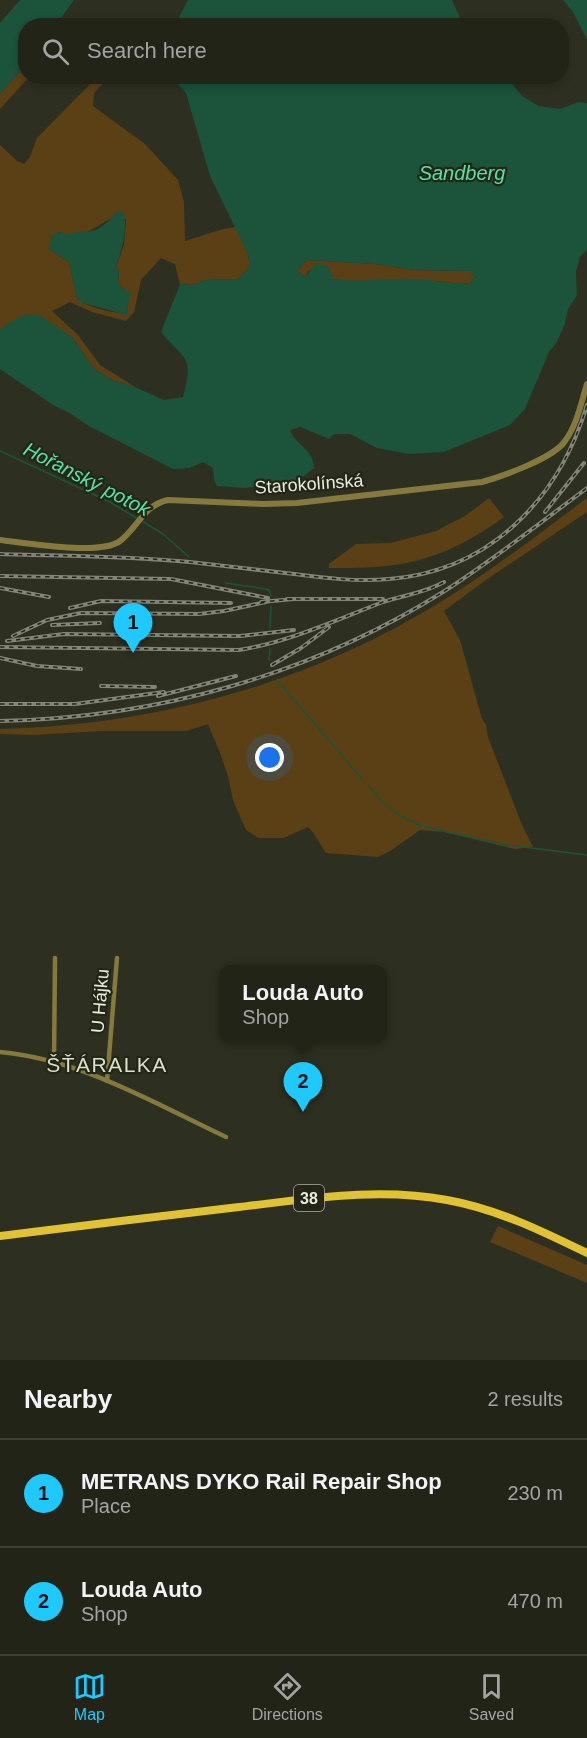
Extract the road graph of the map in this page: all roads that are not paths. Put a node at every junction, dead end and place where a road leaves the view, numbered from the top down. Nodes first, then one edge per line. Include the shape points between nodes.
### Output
1 (587, 384) edge
2 (0, 540) edge
3 (55, 958) dead end
4 (117, 958) dead end
5 (0, 1052) edge
6 (54, 1062) junction
7 (107, 1082) junction
8 (226, 1137) dead end
9 (0, 1235) edge
10 (587, 1252) edge

1 - 2 street, Starokolínská via 570,434 557,450 482,482 297,503 168,500 158,502 119,542 104,548
3 - 6 street
4 - 7 street, U Hájku
5 - 6 street
6 - 7 street
7 - 8 street
9 - 10 main road, 38 via 328,1196 386,1194 437,1198 483,1209

